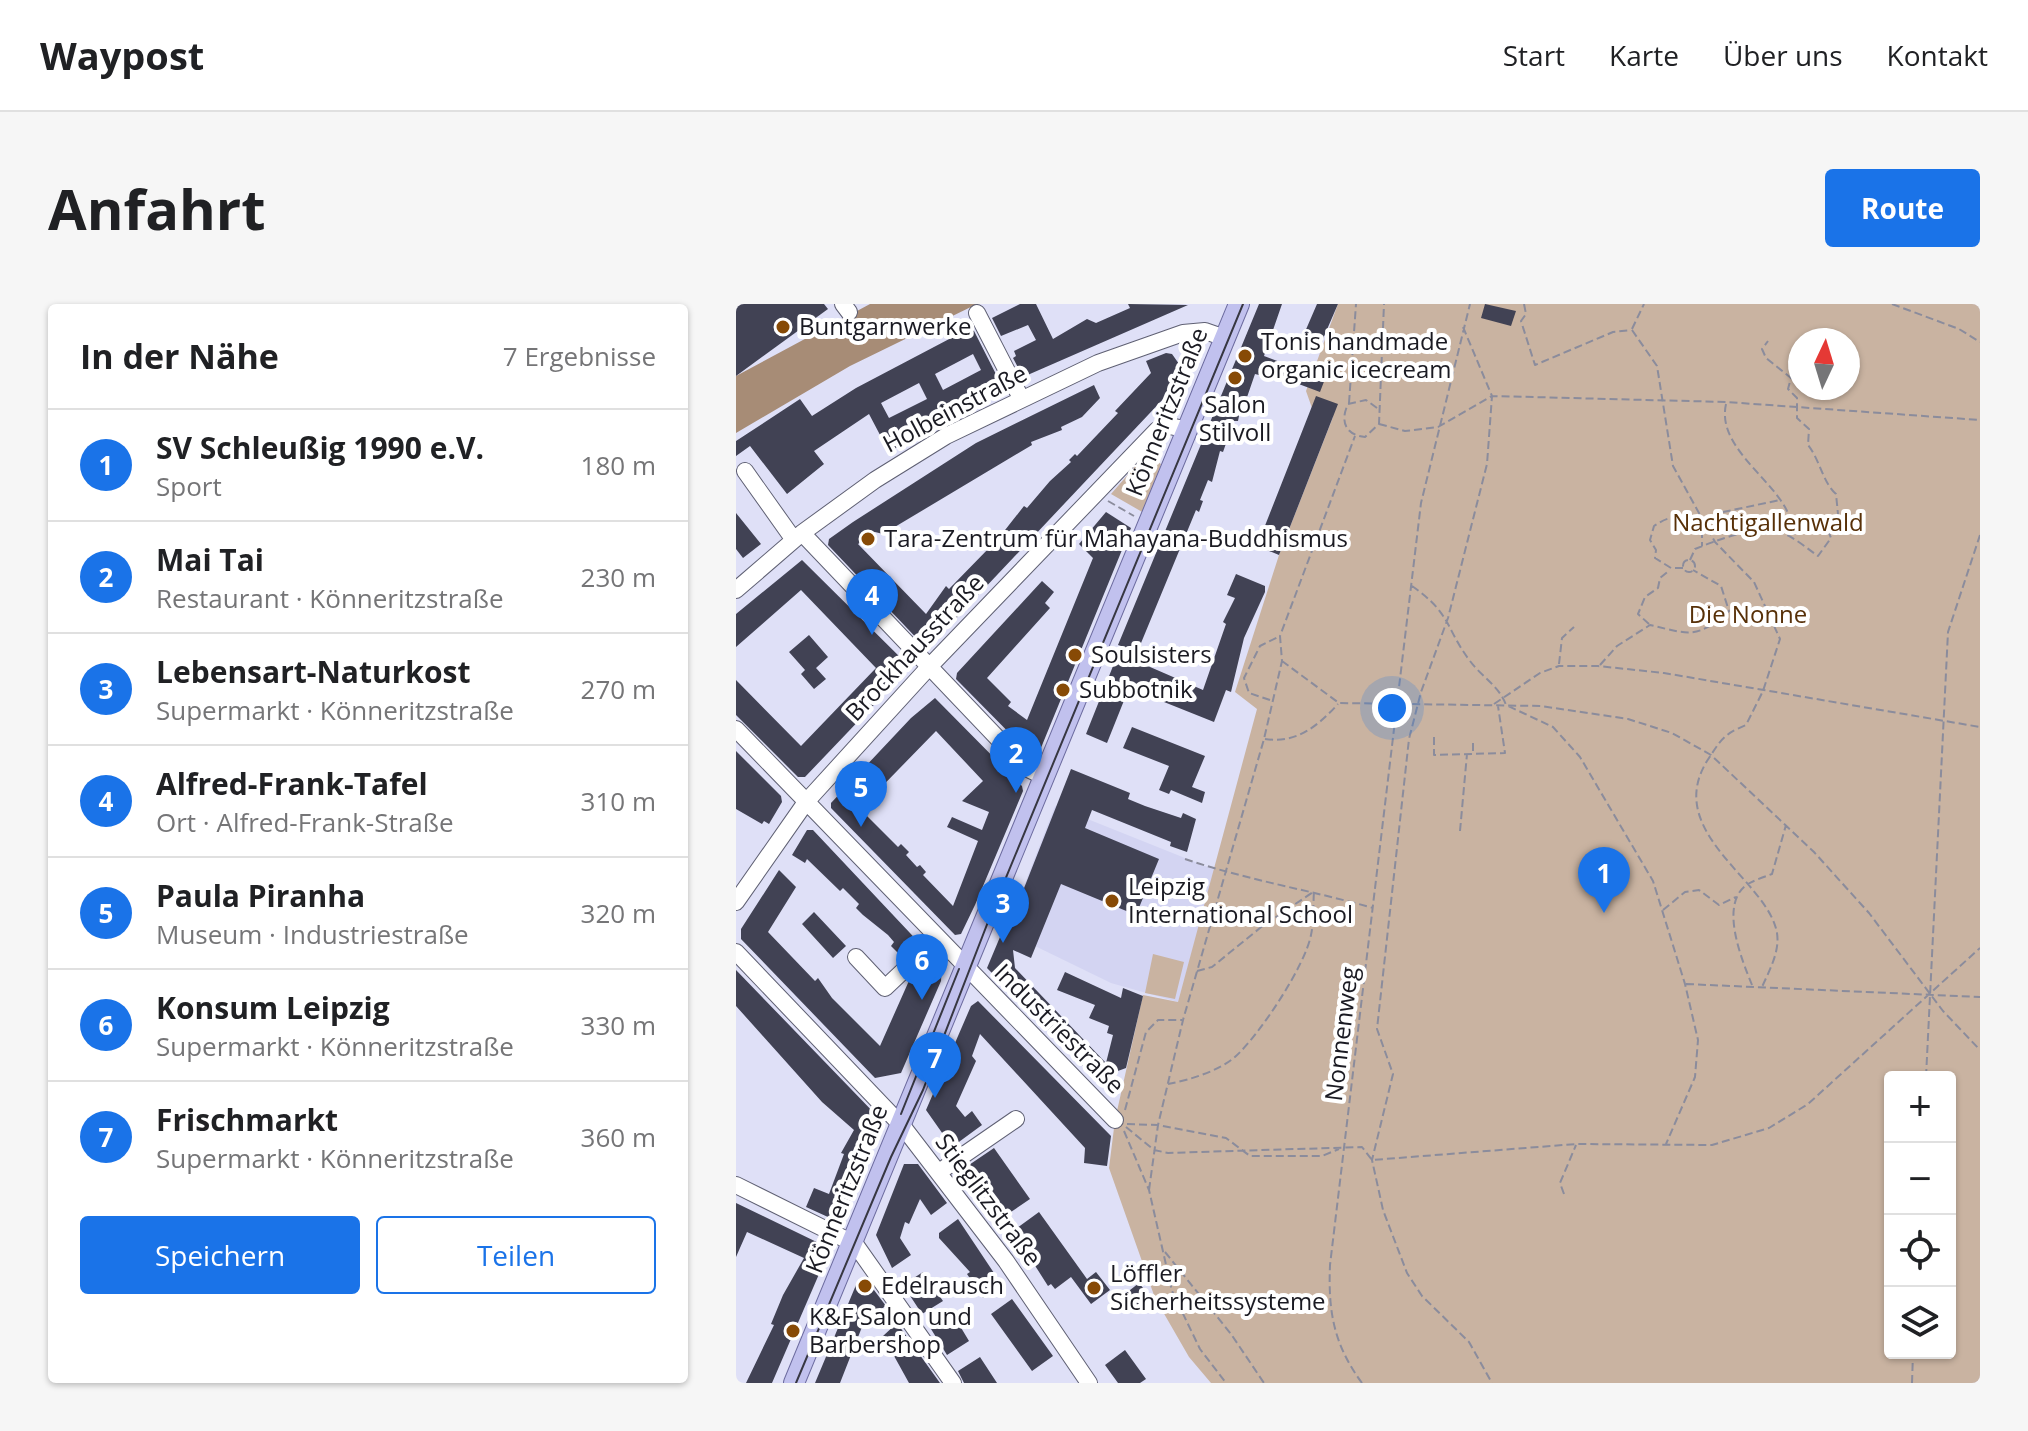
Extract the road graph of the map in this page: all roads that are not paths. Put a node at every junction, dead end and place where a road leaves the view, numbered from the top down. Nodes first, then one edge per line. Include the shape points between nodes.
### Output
1 (1239, 304) edge
2 (977, 313) dead end
3 (1225, 338) junction
4 (1021, 398) junction
5 (1188, 430) junction
6 (745, 471) dead end
7 (798, 536) junction
8 (736, 590) edge
9 (929, 667) junction
10 (736, 729) edge
11 (1045, 777) junction
12 (806, 802) junction
13 (736, 902) edge
14 (736, 952) edge
15 (856, 957) dead end
16 (965, 968) junction
17 (904, 970) dead end
18 (1016, 1119) dead end
19 (1118, 1121) road end
20 (902, 1125) junction
21 (939, 1172) junction
22 (736, 1185) edge
23 (853, 1242) junction
24 (794, 1383) edge
25 (953, 1383) edge
26 (1089, 1383) edge

1 - 3 main road, Könneritzstraße
2 - 4 street
3 - 4 street, Holbeinstraße via 1205,331 1183,333
3 - 5 main road, Könneritzstraße
4 - 7 street, Holbeinstraße via 946,436
5 - 9 street, Brockhausstraße via 1157,430
5 - 11 main road, Könneritzstraße
6 - 7 street
7 - 8 street, Holbeinstraße
7 - 9 street
9 - 11 street via 1026,768
9 - 12 street, Brockhausstraße
10 - 12 street, Industriestraße
11 - 16 main road, Könneritzstraße
12 - 13 street, Brockhausstraße
12 - 16 street, Industriestraße
14 - 20 street, Stieglitzstraße
15 - 17 street via 885,988
16 - 19 street, Industriestraße
16 - 20 main road, Könneritzstraße
18 - 21 street
20 - 21 street, Stieglitzstraße
20 - 23 main road, Könneritzstraße
21 - 26 street, Stieglitzstraße
22 - 23 street
23 - 24 main road, Könneritzstraße
23 - 25 street

